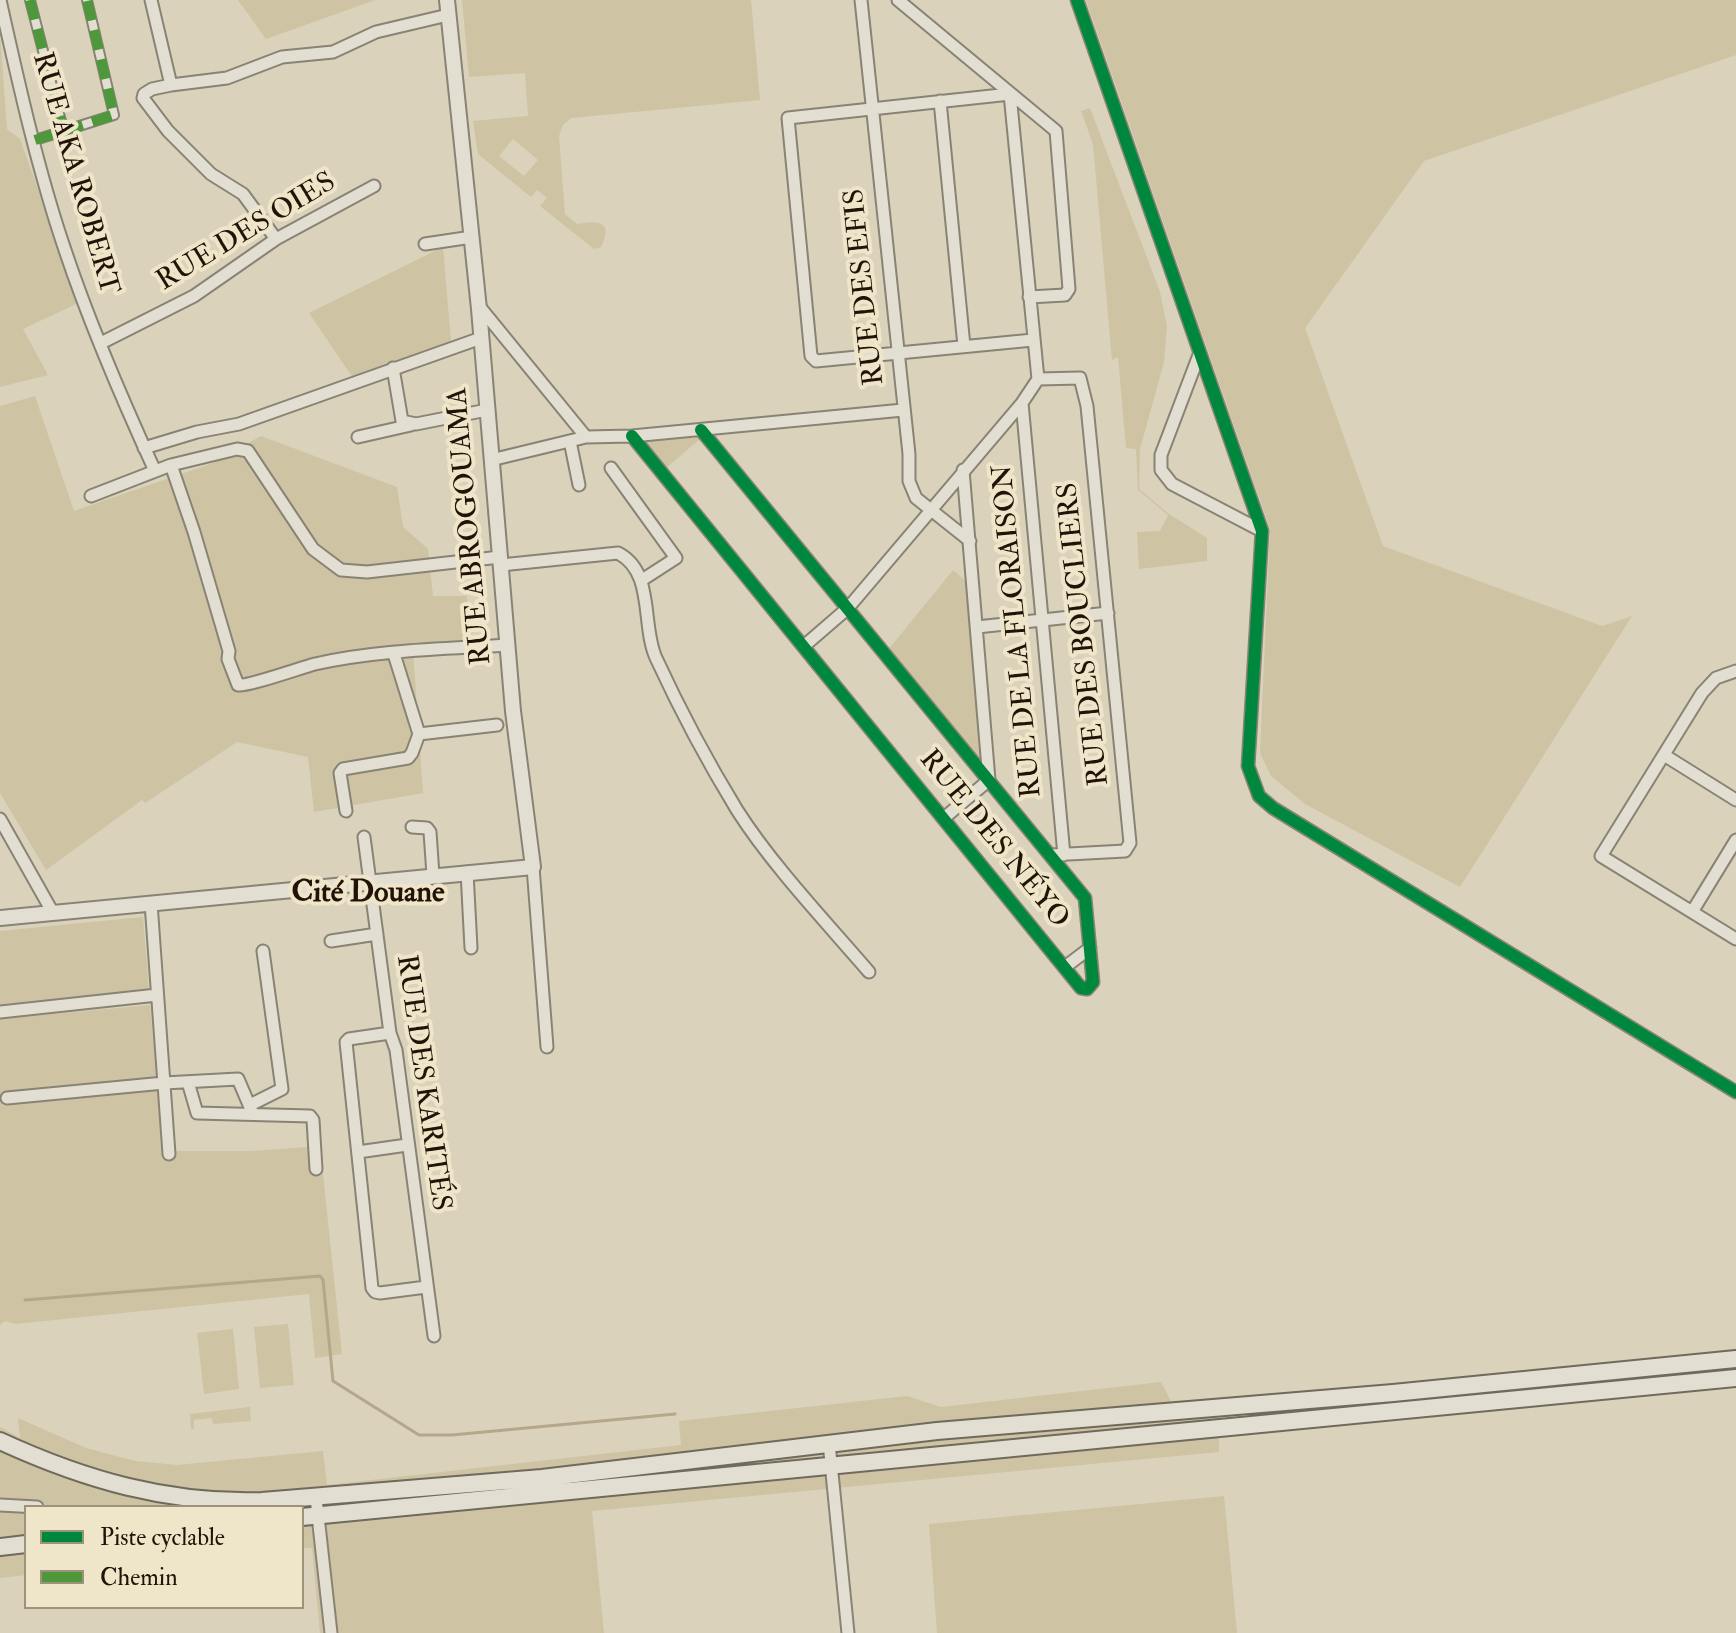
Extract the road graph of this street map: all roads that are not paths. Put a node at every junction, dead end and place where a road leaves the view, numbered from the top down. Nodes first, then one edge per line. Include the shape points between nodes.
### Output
1 (0, 0) edge
2 (30, 0) edge
3 (87, 0) edge
4 (151, 0) edge
5 (861, 0) edge
6 (898, 0) edge
7 (1077, 0) edge
8 (448, 7) edge
9 (171, 85) junction
10 (1010, 94) junction
11 (940, 101) junction
12 (872, 108) junction
13 (63, 129) junction
14 (35, 140) junction
15 (374, 186) dead end
16 (472, 237) junction
17 (276, 239) junction
18 (425, 244) dead end
19 (1029, 297) junction
20 (479, 305) junction
21 (481, 338) junction
22 (1033, 340) junction
23 (101, 343) junction
24 (964, 346) junction
25 (897, 352) junction
26 (1199, 355) junction
27 (393, 368) junction
28 (1038, 379) junction
29 (1022, 403) junction
30 (487, 410) junction
31 (903, 410) junction
32 (416, 424) junction
33 (701, 430) junction
34 (632, 436) junction
35 (358, 437) dead end
36 (586, 437) junction
37 (570, 441) junction
38 (144, 448) junction
39 (491, 460) junction
40 (171, 465) junction
41 (611, 468) dead end
42 (963, 470) junction
43 (155, 471) junction
44 (579, 485) dead end
45 (91, 496) dead end
46 (932, 511) junction
47 (1262, 531) junction
48 (970, 541) junction
49 (500, 561) junction
50 (642, 580) junction
51 (848, 608) junction
52 (1108, 613) junction
53 (1042, 619) junction
54 (977, 627) junction
55 (507, 645) junction
56 (804, 646) junction
57 (394, 654) junction
58 (1736, 671) edge
59 (497, 725) dead end
60 (419, 734) junction
61 (1664, 755) junction
62 (989, 780) junction
63 (1736, 800) edge
64 (346, 811) dead end
65 (944, 818) junction
66 (0, 819) edge
67 (412, 827) dead end
68 (364, 837) dead end
69 (1736, 840) edge
70 (1050, 855) junction
71 (1064, 855) junction
72 (533, 867) junction
73 (467, 872) junction
74 (433, 875) junction
75 (369, 881) junction
76 (151, 903) junction
77 (1692, 912) junction
78 (53, 913) junction
79 (0, 918) edge
80 (377, 934) junction
81 (1736, 939) edge
82 (331, 941) dead end
83 (471, 948) dead end
84 (1090, 948) junction
85 (263, 951) dead end
86 (1065, 967) junction
87 (869, 972) dead end
88 (157, 995) junction
89 (0, 1012) edge
90 (390, 1033) junction
91 (547, 1047) dead end
92 (188, 1082) junction
93 (164, 1083) junction
94 (1736, 1092) edge
95 (7, 1098) dead end
96 (252, 1110) junction
97 (407, 1145) junction
98 (358, 1152) junction
99 (169, 1154) dead end
100 (316, 1169) dead end
101 (426, 1287) junction
102 (434, 1336) dead end
103 (1736, 1359) edge
104 (1736, 1378) edge
105 (962, 1429) junction
106 (0, 1441) edge
107 (829, 1443) junction
108 (962, 1452) junction
109 (832, 1464) junction
110 (316, 1498) junction
111 (225, 1502) junction
112 (262, 1504) edge
113 (0, 1505) edge
114 (202, 1505) edge
115 (24, 1506) edge
116 (310, 1516) edge
117 (24, 1544) edge
118 (0, 1547) edge
119 (331, 1633) edge
120 (848, 1633) edge

1 - 14 street, RUE AKA ROBERT
2 - 13 street
3 - 13 street via 114,115
4 - 9 street
5 - 12 street, RUE DES EFIS
6 - 10 street
7 - 26 street
8 - 9 street via 333,52 282,57 227,78
8 - 16 street, RUE ABROGOUAMA
9 - 17 street via 152,89 143,98 211,174 243,194
10 - 11 street
10 - 19 street
10 - 19 street via 1052,127 1057,137 1069,289 1065,295
11 - 12 street
11 - 24 street
12 - 25 street, RUE DES EFIS
12 - 25 street via 788,118 811,356 816,361
13 - 14 street
14 - 23 street, RUE AKA ROBERT via 64,246
15 - 17 street, RUE DES OIES
16 - 18 street
16 - 20 street, RUE ABROGOUAMA
17 - 23 street, RUE DES OIES via 194,296
19 - 22 street
20 - 21 street, RUE ABROGOUAMA
20 - 36 street
21 - 27 street
21 - 30 street, RUE ABROGOUAMA
22 - 24 street
22 - 28 street
23 - 38 street, RUE AKA ROBERT
24 - 25 street
25 - 31 street, RUE DES EFIS
26 - 47 street
26 - 47 street via 1161,455 1161,470 1172,484
27 - 32 street via 402,421
27 - 38 street via 239,424
28 - 29 street
28 - 52 street, RUE DES BOUCLIERS via 1076,376 1082,382
29 - 42 street
29 - 53 street, RUE DE LA FLORAISON
30 - 32 street
30 - 39 street, RUE ABROGOUAMA
31 - 33 street
31 - 46 street, RUE DES EFIS via 909,481 916,498
32 - 35 street
33 - 34 street
33 - 51 street, RUE DES NÉYO
34 - 36 street
34 - 56 street, RUE DES NÉYO
36 - 37 street
37 - 39 street
37 - 44 street
38 - 43 street, RUE AKA ROBERT
39 - 49 street, RUE ABROGOUAMA
40 - 43 street
40 - 49 street via 248,451 313,549 341,570
40 - 57 street via 238,685 347,657
41 - 50 street via 676,558
42 - 46 street
42 - 48 street
43 - 45 street
46 - 48 street, RUE DES EFIS
46 - 51 street
47 - 94 street via 1248,766 1259,796
48 - 54 street
49 - 50 street via 618,553 629,558
49 - 55 street, RUE ABROGOUAMA
50 - 87 street via 655,656 738,810
51 - 56 street
51 - 62 street, RUE DES NÉYO
52 - 53 street
52 - 71 street, RUE DES BOUCLIERS via 1130,843 1125,851
53 - 54 street
53 - 71 street, RUE DE LA FLORAISON
54 - 62 street
55 - 57 street
55 - 72 street, RUE ABROGOUAMA
56 - 65 street, RUE DES NÉYO
57 - 60 street
58 - 61 street via 1716,678 1702,693
59 - 60 street
60 - 64 street via 408,758 343,769
61 - 63 street
61 - 77 street via 1601,856
62 - 65 street
62 - 70 street, RUE DES NÉYO
65 - 86 street, RUE DES NÉYO
66 - 78 street
67 - 74 street via 430,832
68 - 75 street, RUE DES KARITÉS
69 - 77 street
70 - 71 street, RUE DES BOUCLIERS
70 - 84 street, RUE DES NÉYO via 1085,898
72 - 73 street
72 - 91 street, RUE ABROGOUAMA
73 - 74 street
73 - 83 street
74 - 75 street
75 - 76 street
75 - 80 street, RUE DES KARITÉS
76 - 78 street
76 - 88 street
77 - 81 street
78 - 79 street
80 - 82 street
80 - 90 street, RUE DES KARITÉS
84 - 86 street
84 - 86 street, RUE DES NÉYO via 1093,982 1087,989
85 - 96 street via 282,1089
88 - 89 street
88 - 93 street
90 - 97 street, RUE DES KARITÉS
90 - 98 street via 346,1042
92 - 93 street
92 - 96 street via 238,1079
92 - 96 street via 197,1113
93 - 95 street
93 - 99 street
96 - 100 street via 310,1116
97 - 98 street
97 - 101 street, RUE DES KARITÉS
98 - 101 street via 372,1288 380,1293
101 - 102 street, RUE DES KARITÉS
103 - 105 main road
104 - 108 main road
105 - 107 main road
105 - 108 main road
106 - 111 main road via 109,1484
107 - 109 street
107 - 110 main road via 542,1478
108 - 109 main road
109 - 116 main road
109 - 120 street
110 - 112 main road
110 - 116 street
111 - 112 main road
111 - 114 street
113 - 115 street
116 - 119 street
117 - 118 main road

